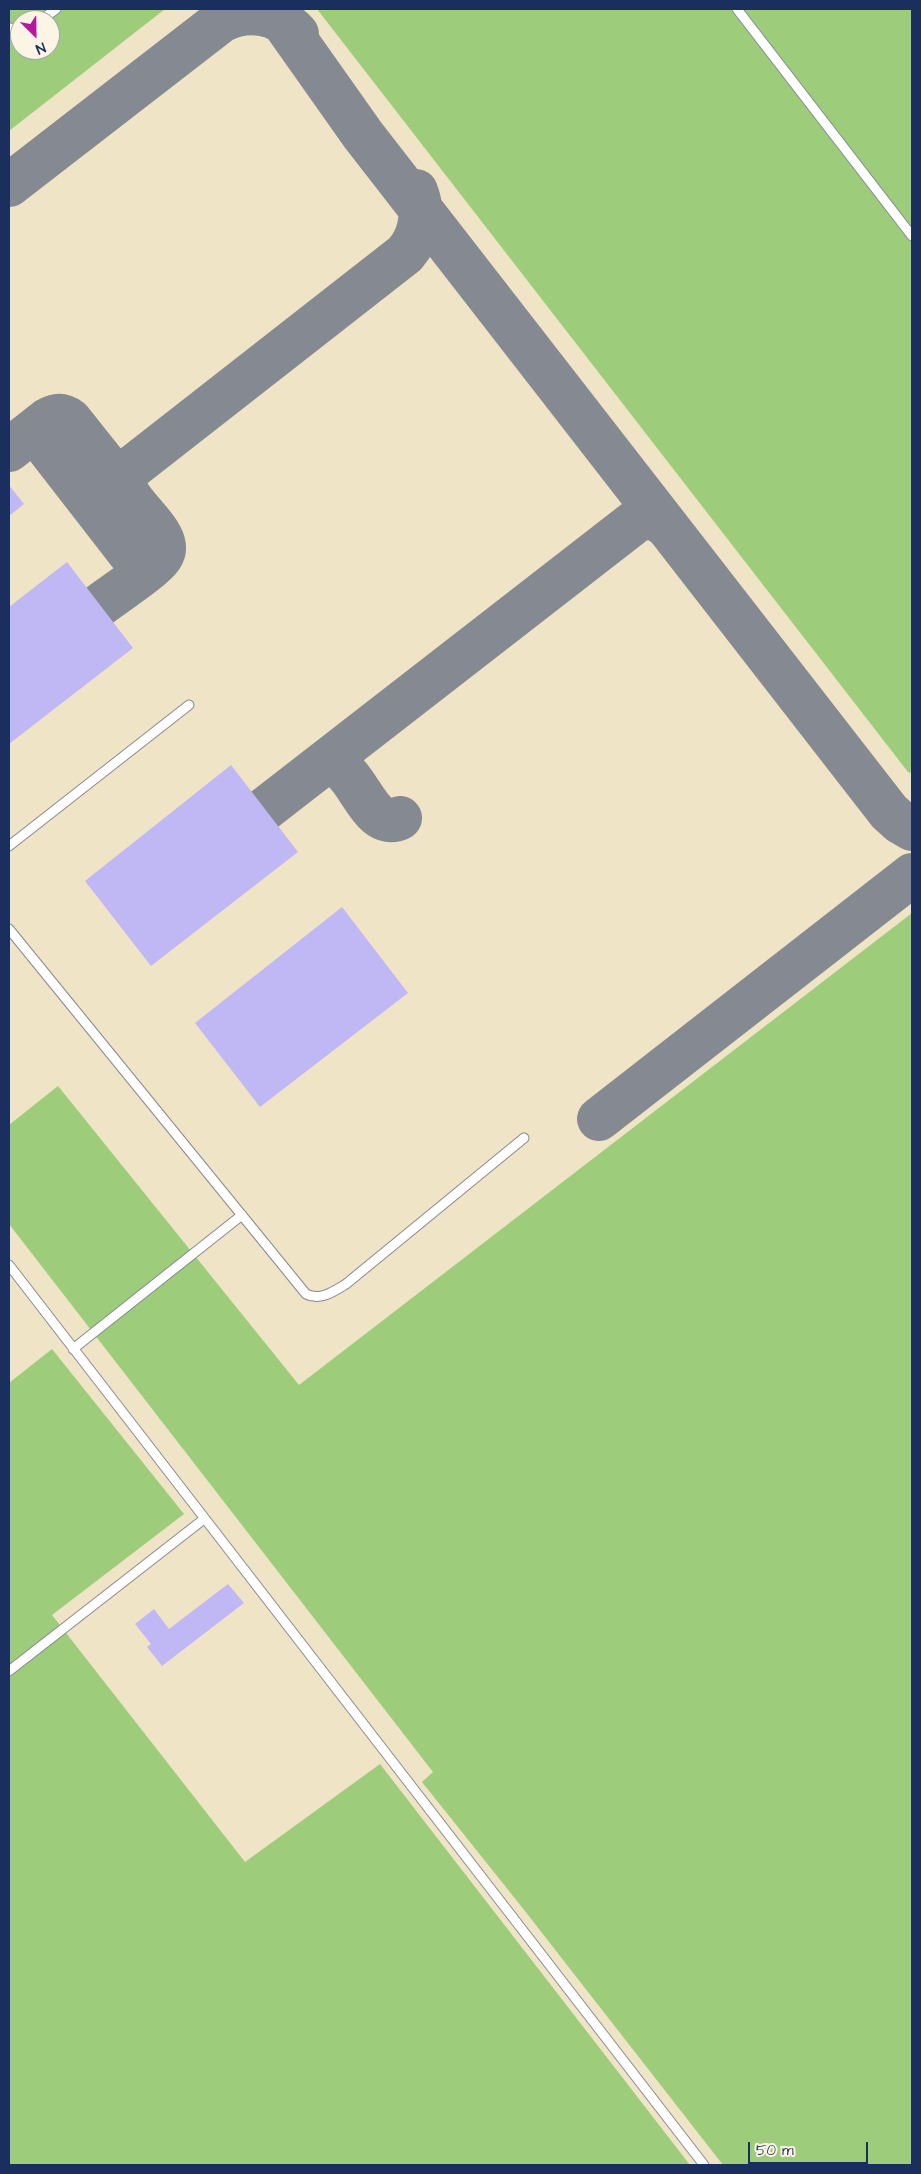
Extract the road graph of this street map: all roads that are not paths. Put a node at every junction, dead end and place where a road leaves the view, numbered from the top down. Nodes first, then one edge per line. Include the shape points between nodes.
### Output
1 (737, 9) edge
2 (912, 236) edge
3 (189, 704) dead end
4 (9, 846) edge
5 (9, 929) edge
6 (524, 1138) dead end
7 (242, 1215) junction
8 (9, 1265) edge
9 (74, 1348) junction
10 (204, 1519) junction
11 (9, 1671) edge
12 (704, 2165) edge

1 - 2 lane
3 - 4 lane
5 - 7 lane
6 - 7 lane via 346,1284 321,1296 306,1294
7 - 9 lane
8 - 9 lane
9 - 10 lane
10 - 11 lane
10 - 12 lane

